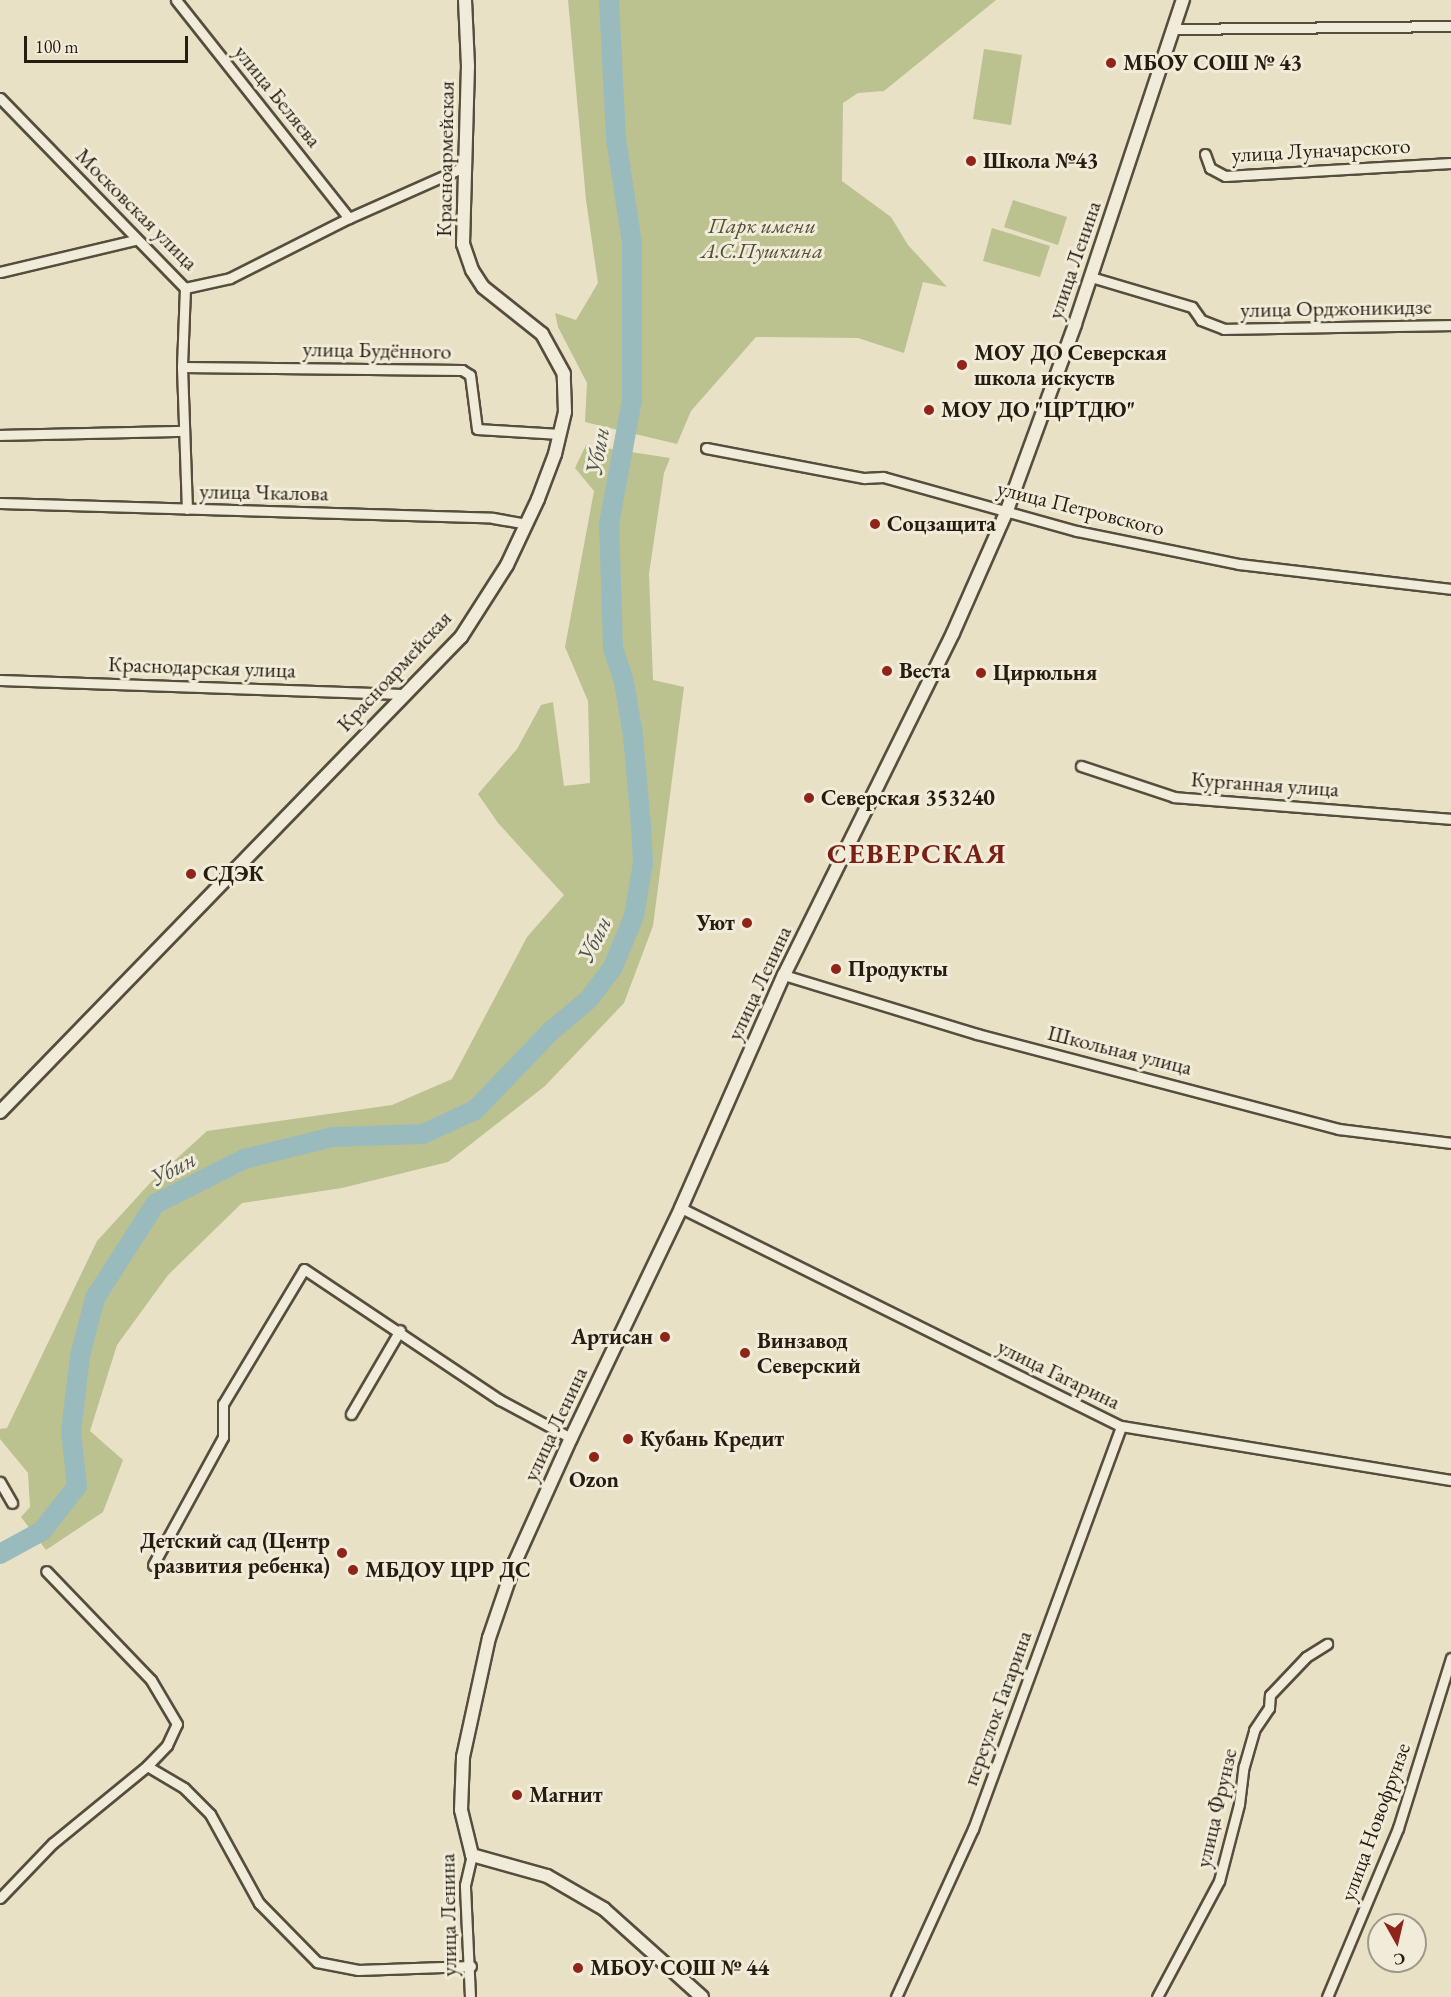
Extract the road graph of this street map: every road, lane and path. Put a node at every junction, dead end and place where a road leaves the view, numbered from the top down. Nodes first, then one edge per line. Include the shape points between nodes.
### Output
1 (176, 0) edge
2 (465, 0) edge
3 (1183, 0) edge
4 (1451, 26) edge
5 (1173, 29) junction
6 (0, 98) edge
7 (1205, 154) dead end
8 (1451, 163) edge
9 (462, 168) junction
10 (349, 218) junction
11 (134, 240) junction
12 (0, 272) edge
13 (1091, 277) junction
14 (185, 288) junction
15 (1451, 325) edge
16 (182, 367) junction
17 (183, 431) junction
18 (560, 434) junction
19 (0, 435) edge
20 (706, 448) dead end
21 (0, 503) edge
22 (187, 509) junction
23 (1006, 513) junction
24 (526, 524) junction
25 (1451, 589) edge
26 (0, 680) edge
27 (402, 694) junction
28 (1081, 766) dead end
29 (1451, 819) edge
30 (784, 975) junction
31 (0, 1112) edge
32 (1451, 1143) edge
33 (681, 1208) junction
34 (400, 1330) junction
35 (351, 1414) dead end
36 (1121, 1426) junction
37 (571, 1438) junction
38 (1451, 1480) edge
39 (0, 1482) edge
40 (12, 1503) dead end
41 (153, 1565) dead end
42 (46, 1571) dead end
43 (1327, 1644) dead end
44 (1451, 1658) edge
45 (147, 1766) junction
46 (472, 1855) junction
47 (0, 1898) edge
48 (471, 1966) junction
49 (470, 1997) edge
50 (702, 1997) edge
51 (896, 1997) edge
52 (1157, 1997) edge
53 (1327, 1997) edge

1 - 10 street, улица Беляева
2 - 9 street, Красноармейская via 468,66
3 - 5 street, улица Ленина
4 - 5 street
5 - 13 street, улица Ленина
6 - 11 street, Московская улица
7 - 8 street, улица Луначарского via 1210,168 1225,176
9 - 10 street, Московская улица
9 - 18 street, Красноармейская via 463,244 471,270 483,286 542,334 551,346 564,374 565,412
10 - 14 street, Московская улица via 230,278
11 - 12 street
11 - 14 street, Московская улица
13 - 15 street, улица Орджоникидзе via 1192,307 1201,320 1224,329
13 - 23 street, улица Ленина
14 - 16 street
16 - 17 street
16 - 18 street, улица Будённого via 462,370 470,375 477,429
17 - 19 street
17 - 22 street
18 - 24 street, Красноармейская
20 - 23 street, улица Петровского via 864,478 883,477 973,499
21 - 22 street, улица Чкалова
22 - 24 street, улица Чкалова via 493,518
23 - 25 street, улица Петровского via 1239,564
23 - 30 street, улица Ленина via 953,633
24 - 27 street, Красноармейская via 507,565 461,637
26 - 27 street, Краснодарская улица
27 - 31 street, Красноармейская
28 - 29 street, Курганная улица via 1173,797
30 - 32 street, Школьная улица via 977,1034 1339,1129
30 - 33 street, улица Ленина
33 - 36 street, улица Гагарина
33 - 37 street, улица Ленина
34 - 35 street
34 - 37 street via 500,1400
34 - 41 street via 304,1269 223,1404 223,1437
36 - 38 street, улица Гагарина
36 - 51 street, переулок Гагарина via 973,1830
37 - 46 street, улица Ленина via 515,1562 489,1638 463,1756 461,1810
39 - 40 street
42 - 45 street via 151,1680 177,1724 167,1745
43 - 52 street, улица Фрунзе via 1306,1657 1270,1695 1269,1708 1254,1730 1244,1766 1239,1804 1219,1881
44 - 53 street, улица Новофрунзе via 1398,1828
45 - 47 street via 53,1844
45 - 48 street via 184,1788 210,1814 259,1903 317,1962 358,1970
46 - 48 street, улица Ленина via 465,1885
46 - 50 street via 547,1876 604,1909
48 - 49 street, улица Ленина

